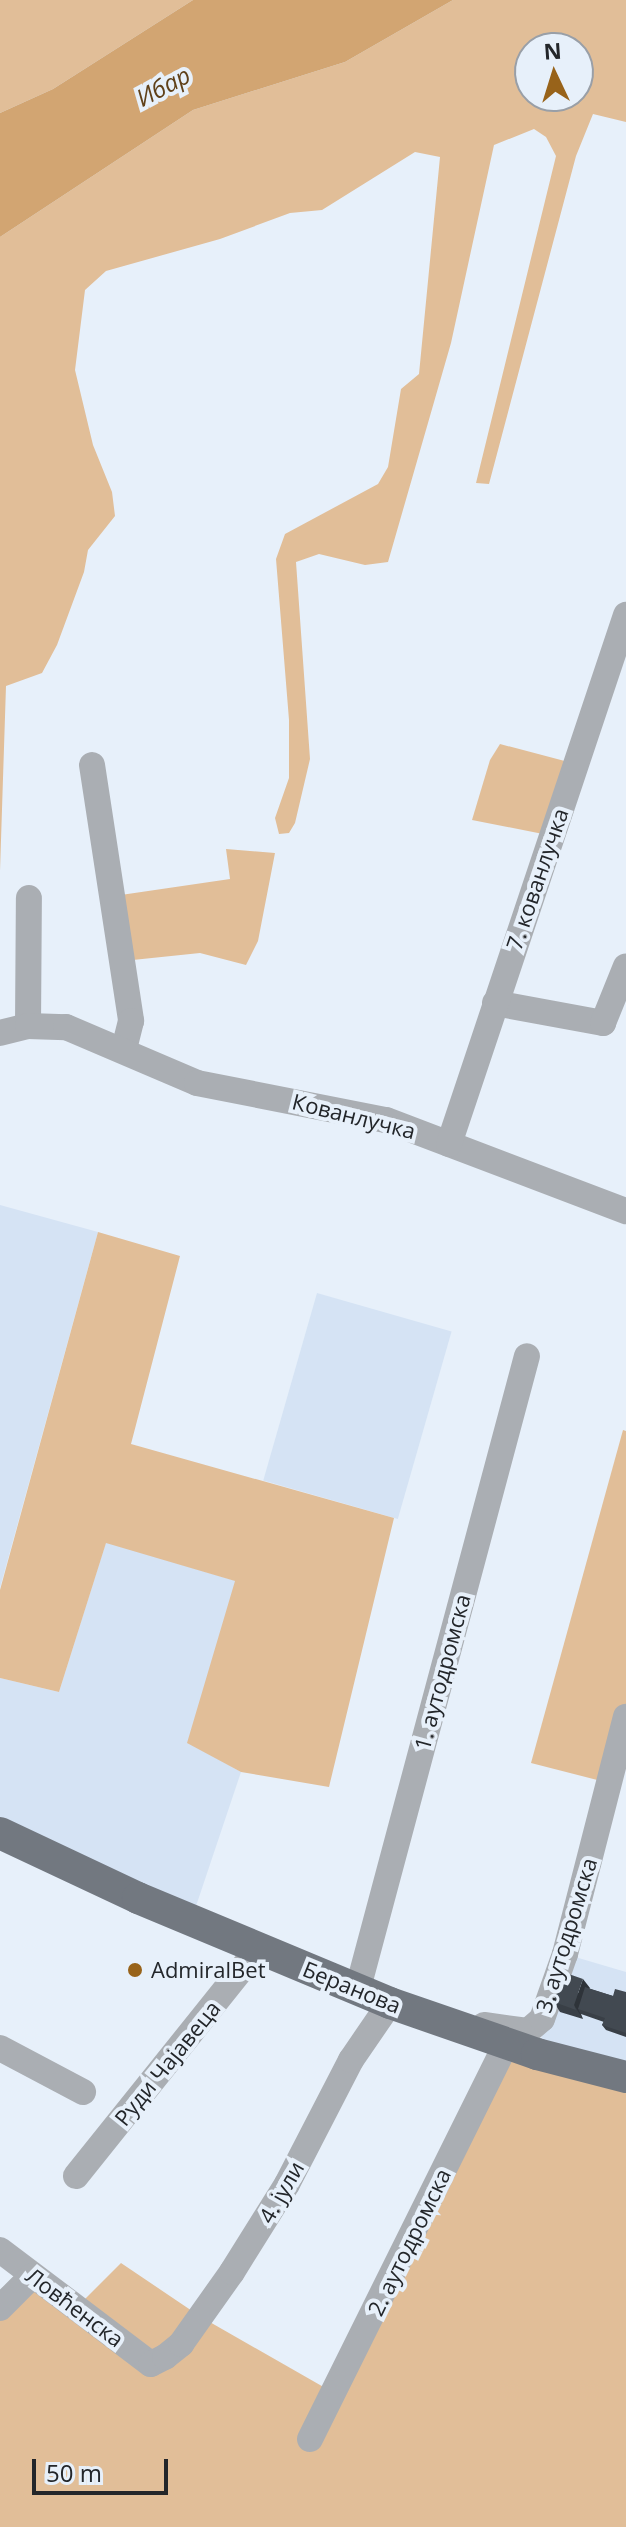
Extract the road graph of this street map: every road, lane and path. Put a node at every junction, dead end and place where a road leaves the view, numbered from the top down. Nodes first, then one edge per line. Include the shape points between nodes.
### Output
1 (626, 615) edge
2 (92, 765) dead end
3 (29, 898) dead end
4 (626, 966) edge
5 (495, 1003) junction
6 (28, 1026) junction
7 (0, 1033) edge
8 (124, 1050) junction
9 (449, 1144) junction
10 (626, 1211) edge
11 (527, 1356) dead end
12 (626, 1717) edge
13 (0, 1833) edge
14 (258, 1949) junction
15 (358, 1988) junction
16 (400, 2006) junction
17 (506, 2044) junction
18 (0, 2048) edge
19 (626, 2077) edge
20 (83, 2092) dead end
21 (76, 2176) dead end
22 (0, 2250) edge
23 (32, 2276) junction
24 (0, 2308) edge
25 (151, 2364) joint
26 (310, 2439) dead end

1 - 5 street, 7. кованлучка
2 - 8 street via 131,1021
3 - 6 street
4 - 5 street via 603,1023
5 - 9 street, 7. кованлучка
6 - 7 street, Кованлучка
6 - 8 street, Кованлучка via 66,1027
8 - 9 street, Кованлучка via 197,1083 386,1120
9 - 10 street, Кованлучка
11 - 15 street, 1. аутодромска
12 - 16 street, 3. аутодромска via 565,1954 542,2019 528,2031
13 - 14 main road, Беранова
14 - 15 main road, Беранова
14 - 21 street, Руди Чајавеца
15 - 16 main road, Беранова
16 - 17 main road, Беранова
16 - 25 street, 4. јули via 351,2060 287,2184 232,2272 181,2344
17 - 19 main road, Беранова
17 - 26 street, 2. аутодромска
18 - 20 street
22 - 23 street, Ловћенска
23 - 24 street
23 - 25 street, Ловћенска

